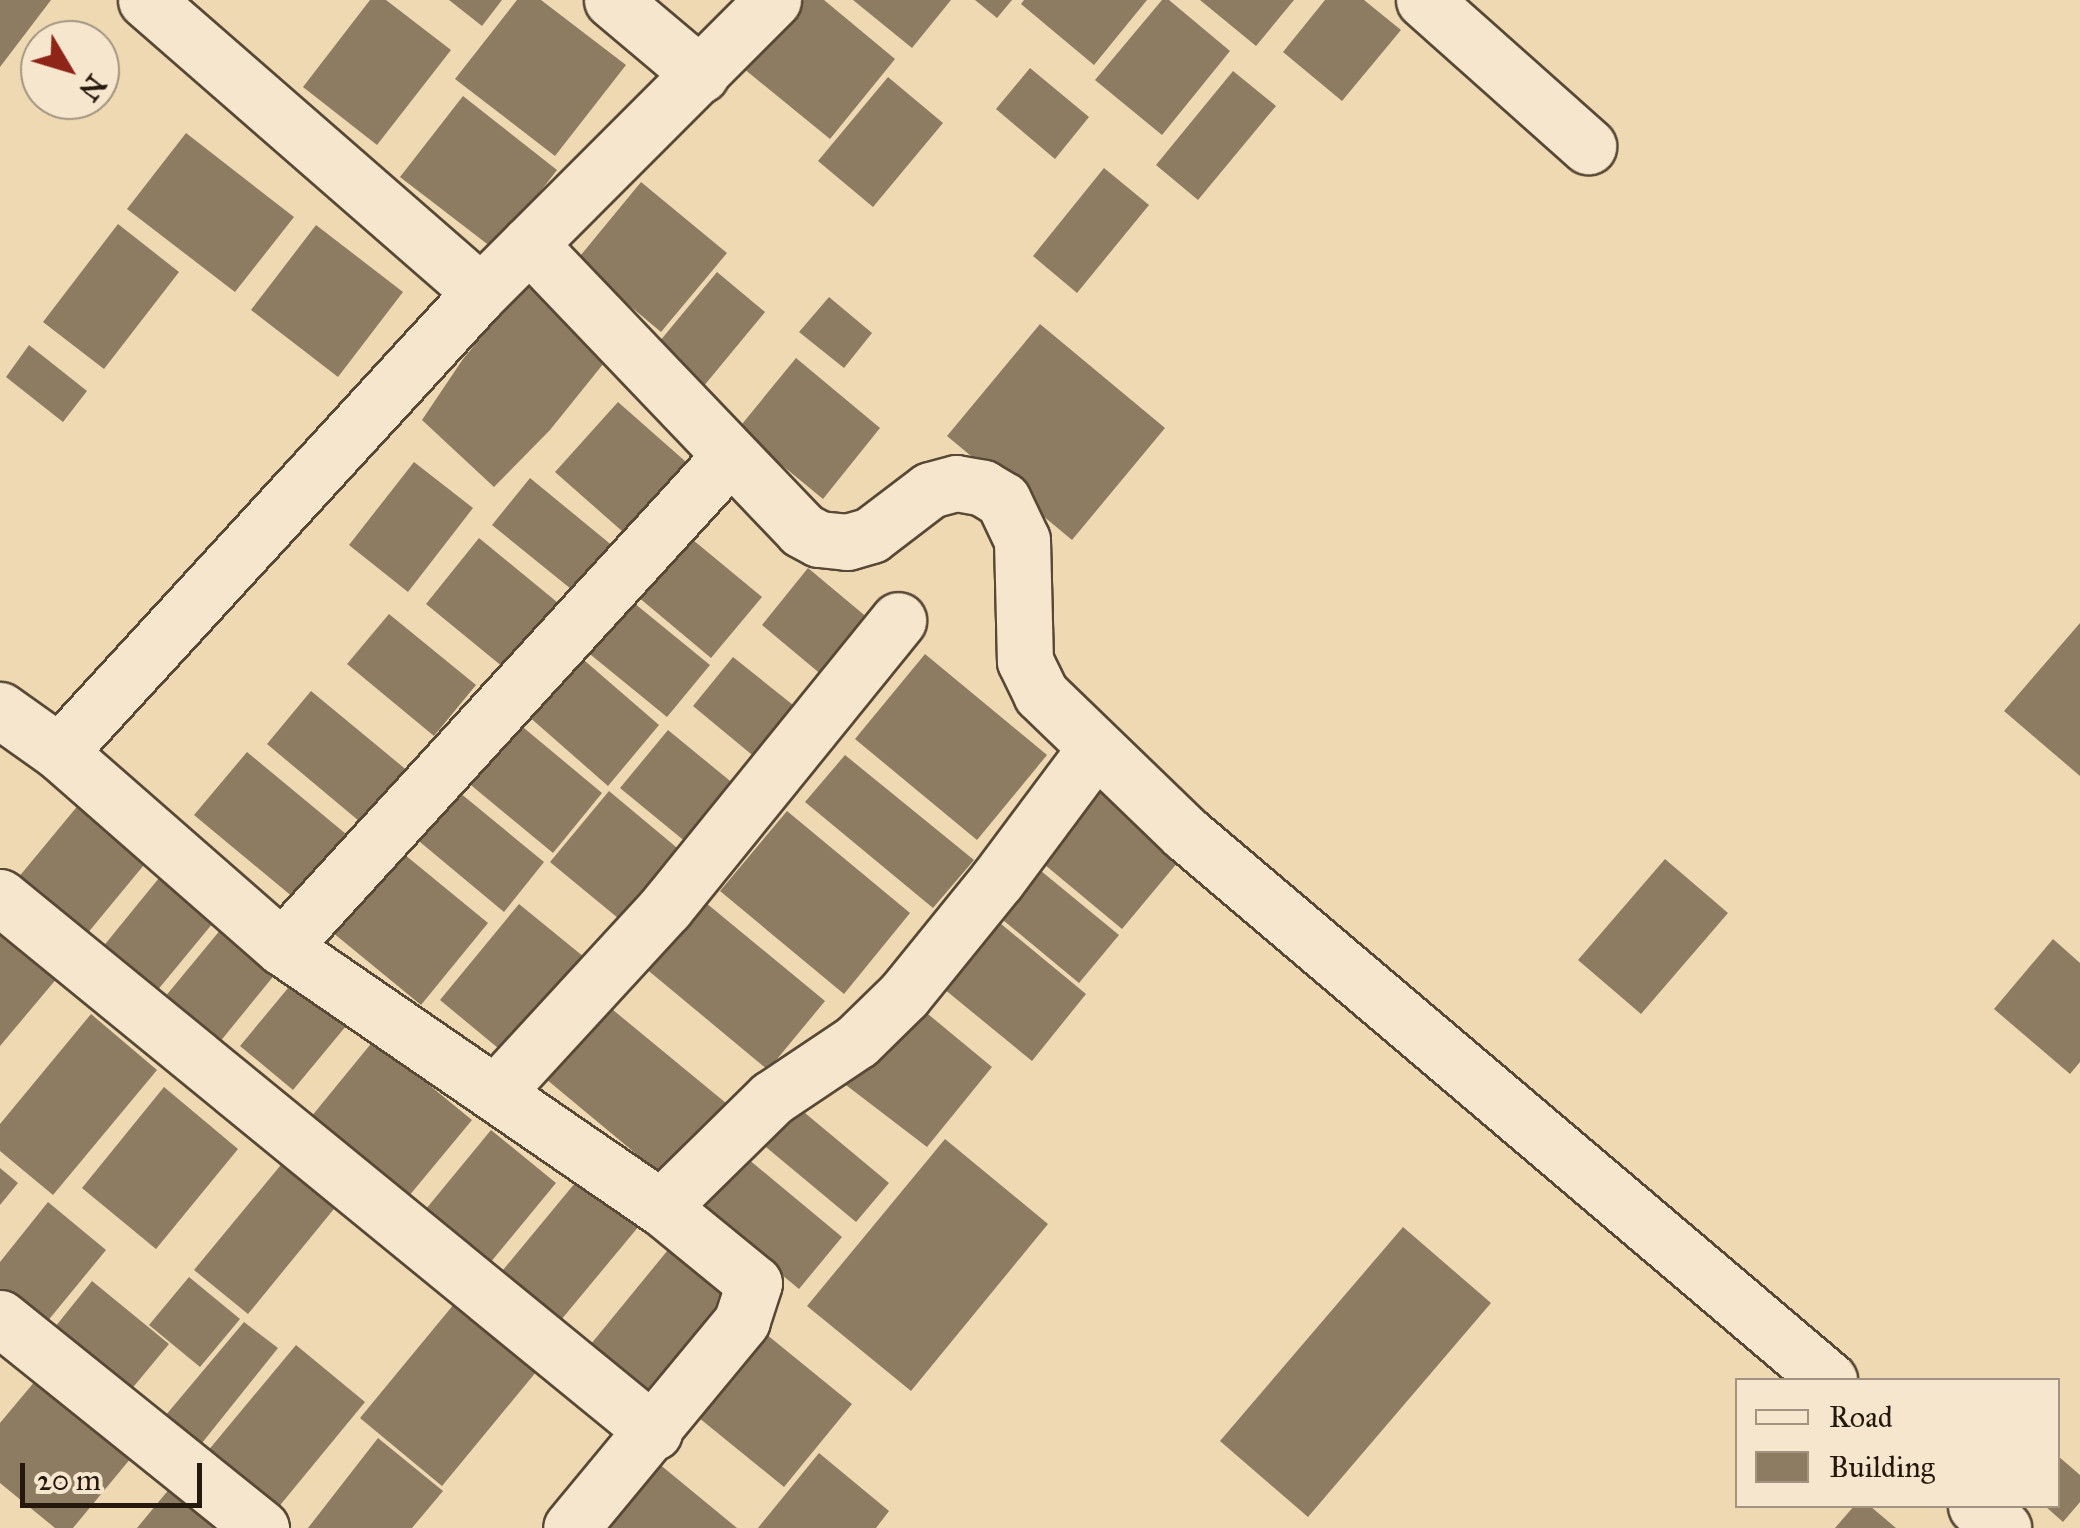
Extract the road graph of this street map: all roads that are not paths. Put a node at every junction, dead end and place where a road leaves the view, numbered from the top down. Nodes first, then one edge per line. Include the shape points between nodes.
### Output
1 (146, 0) edge
2 (612, 0) edge
3 (773, 0) edge
4 (1424, 0) edge
5 (702, 75) junction
6 (1588, 146) dead end
7 (529, 244) junction
8 (482, 292) junction
9 (730, 456) junction
10 (898, 620) dead end
11 (0, 710) edge
12 (1095, 749) junction
13 (59, 752) junction
14 (0, 897) edge
15 (282, 946) junction
16 (496, 1092) junction
17 (660, 1207) junction
18 (0, 1318) edge
19 (1827, 1378) edge
20 (654, 1432) junction
21 (1978, 1508) edge
22 (261, 1528) edge
23 (570, 1528) edge
24 (2003, 1528) edge

1 - 8 street
2 - 5 street
3 - 5 street
4 - 6 street
5 - 7 street
7 - 8 street
7 - 9 street
8 - 13 street
9 - 12 street via 802,530 820,539 847,542 871,535 930,490 956,482 1003,500 1022,540 1031,680
9 - 15 street
10 - 16 street via 666,907
11 - 13 street
12 - 17 street via 904,995 856,1041 772,1098
12 - 19 street
13 - 15 street
14 - 20 street
15 - 16 street
16 - 17 street
17 - 20 street via 754,1282 742,1321
18 - 22 street
20 - 23 street
21 - 24 street

